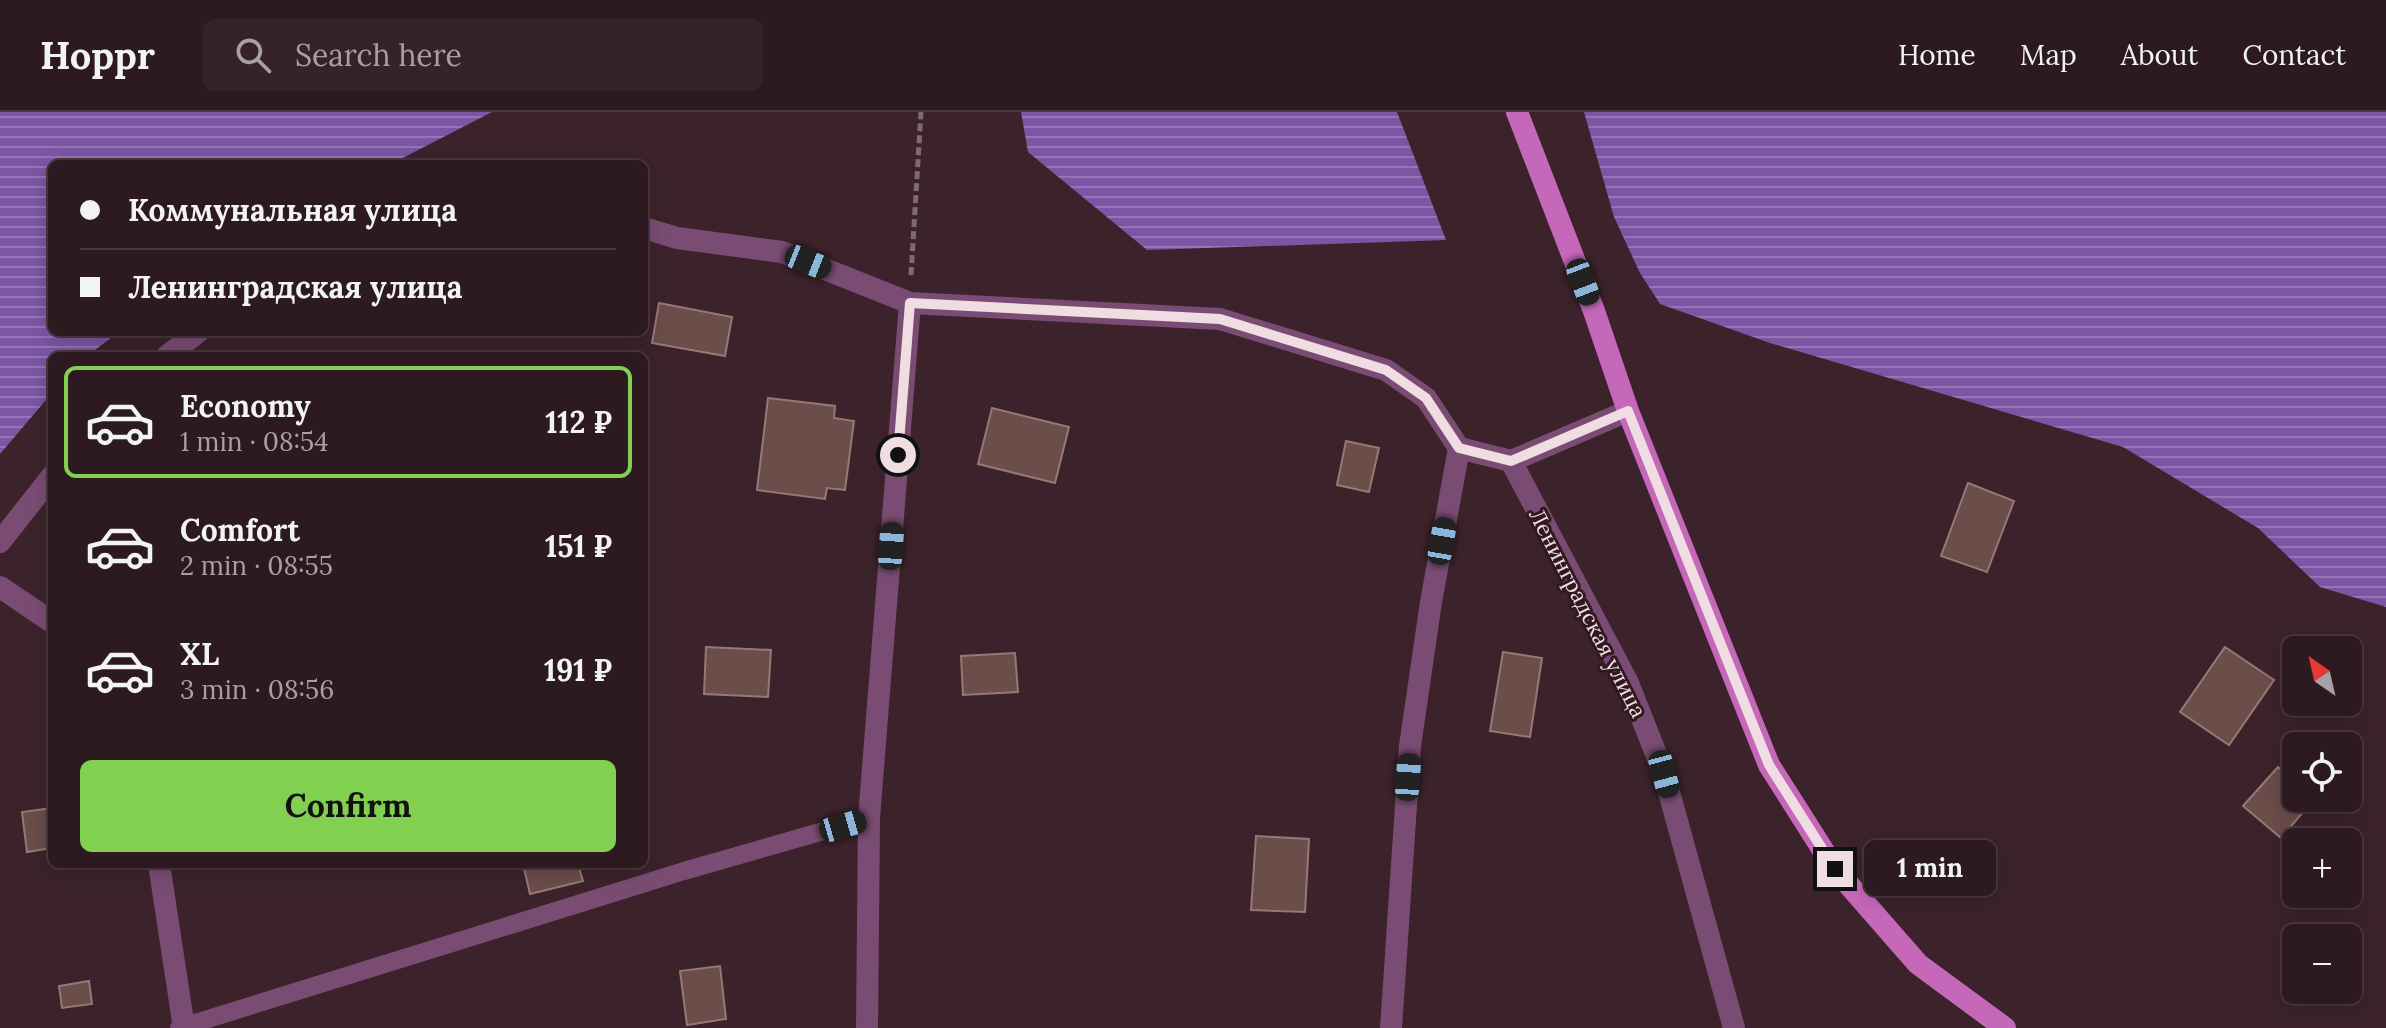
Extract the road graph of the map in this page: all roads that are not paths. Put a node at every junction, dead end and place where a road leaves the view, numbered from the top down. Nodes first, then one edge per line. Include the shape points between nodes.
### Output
1 (1517, 112) edge
2 (648, 229) edge
3 (910, 303) junction
4 (193, 336) edge
5 (172, 352) edge
6 (1628, 411) junction
7 (1459, 448) junction
8 (1511, 461) junction
9 (48, 481) edge
10 (0, 542) edge
11 (0, 587) edge
12 (48, 619) edge
13 (869, 818) junction
14 (160, 868) edge
15 (182, 1028) edge
16 (867, 1028) edge
17 (1391, 1028) edge
18 (1734, 1028) edge
19 (2005, 1028) edge

1 - 6 main road
2 - 3 street via 782,252
3 - 7 street via 1220,319 1386,370 1426,398
3 - 13 street
4 - 5 street
6 - 8 street
6 - 19 main road via 1769,765 1835,869 1918,964
7 - 8 street
7 - 17 street via 1410,746
8 - 18 street, Ленинградская улица via 1628,683 1664,774
9 - 10 street
11 - 12 street
13 - 15 lane
13 - 16 street
14 - 15 street

